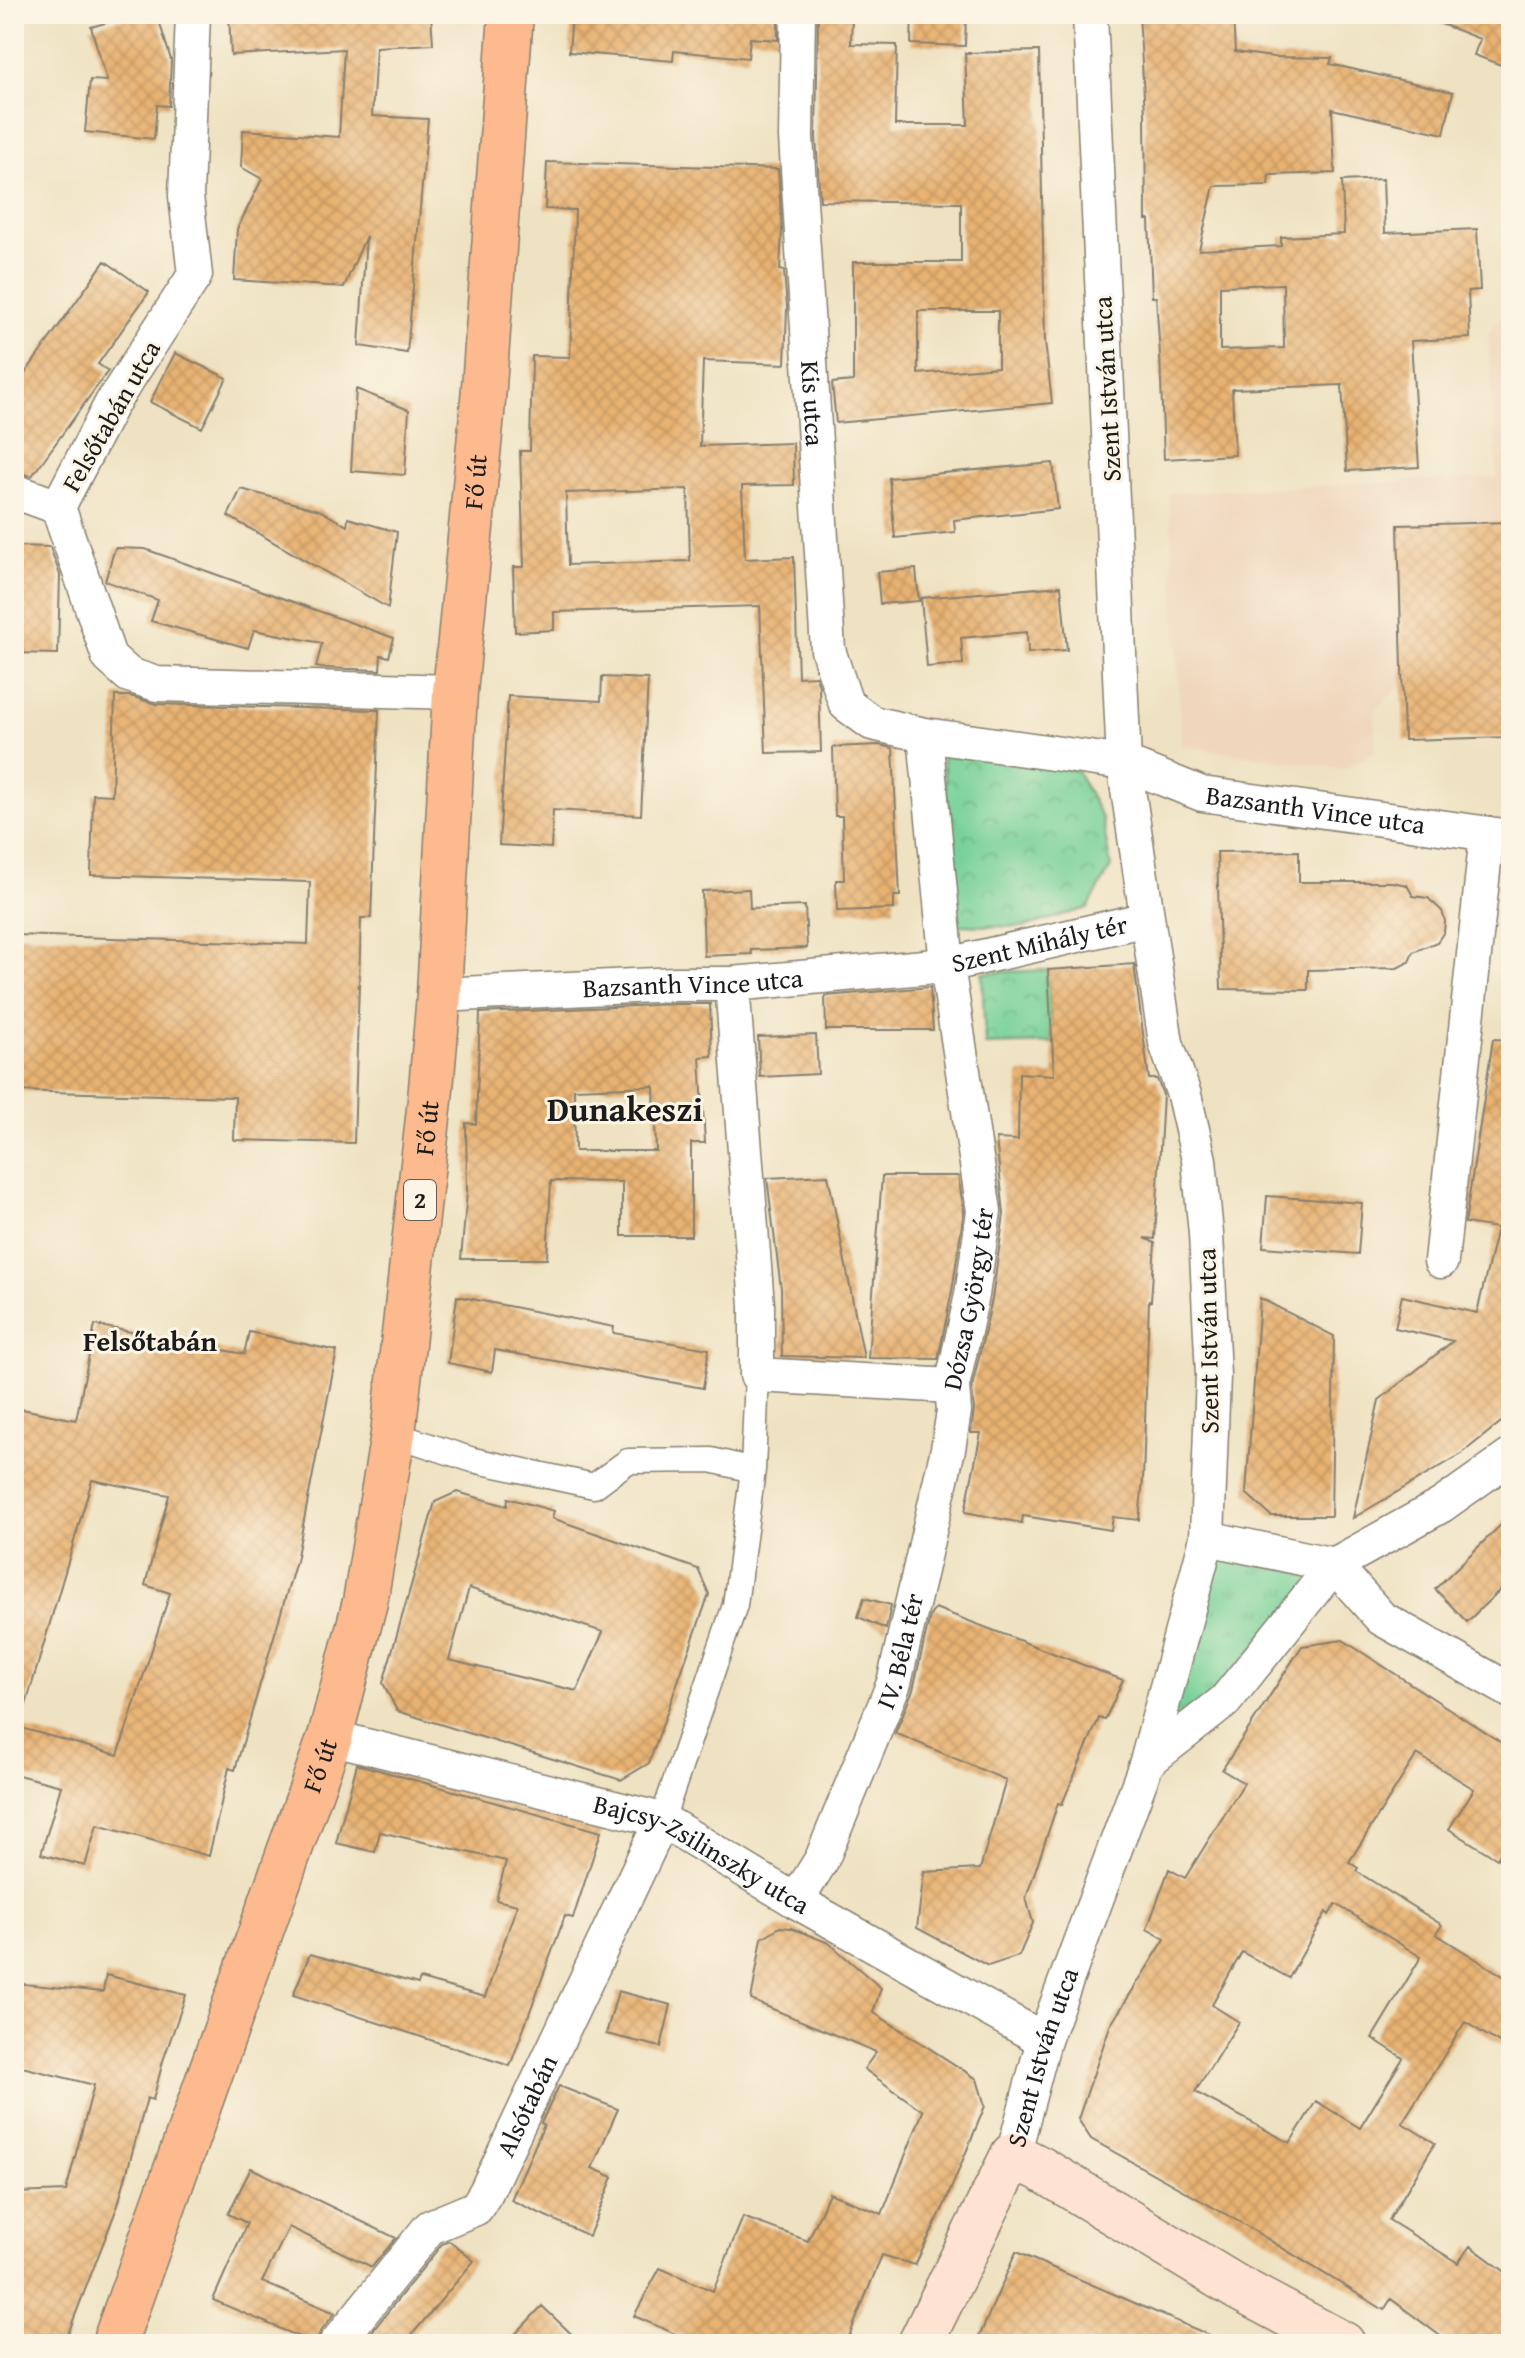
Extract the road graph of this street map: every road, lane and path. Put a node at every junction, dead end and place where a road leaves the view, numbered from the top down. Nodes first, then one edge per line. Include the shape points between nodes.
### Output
1 (193, 14) edge
2 (511, 14) edge
3 (798, 14) edge
4 (1090, 14) edge
5 (14, 491) edge
6 (58, 507) junction
7 (455, 692) junction
8 (925, 735) junction
9 (1124, 763) junction
10 (1499, 835) edge
11 (1147, 919) junction
12 (947, 965) junction
13 (732, 984) junction
14 (439, 995) junction
15 (1441, 1261) dead end
16 (757, 1375) junction
17 (952, 1386) junction
18 (393, 1434) junction
19 (1511, 1456) edge
20 (753, 1470) junction
21 (1207, 1538) junction
22 (1334, 1565) junction
23 (1511, 1691) edge
24 (330, 1737) junction
25 (1147, 1762) junction
26 (662, 1820) junction
27 (796, 1901) junction
28 (1044, 2040) junction
29 (1013, 2155) junction
30 (114, 2344) edge
31 (336, 2344) edge
32 (920, 2344) edge
33 (1343, 2344) edge

1 - 6 street, Felsőtabán utca via 186,196 195,275 112,403
2 - 7 main road, Fő út / 2 via 482,414
3 - 8 street, Kis utca via 796,137 828,650 846,704 872,723
4 - 9 street, Szent István utca
5 - 6 street
6 - 7 street, Felsőtabán utca via 109,657 129,675 157,684
7 - 14 main road, Fő út / 2
8 - 9 street
8 - 12 street, Szent Mihály tér
9 - 10 street, Bazsanth Vince utca via 1202,794
9 - 11 street, Szent Mihály tér
10 - 15 street
11 - 12 street, Szent Mihály tér
11 - 21 street, Szent István utca via 1166,1043 1199,1160 1213,1375
12 - 13 street, Bazsanth Vince utca
12 - 17 street, Dózsa György tér via 984,1211
13 - 14 street, Bazsanth Vince utca
13 - 16 street via 757,1305
14 - 18 main road, Fő út / 2
16 - 17 street, Dózsa György tér
16 - 20 street
17 - 27 street, IV. Béla tér via 954,1411 941,1485 894,1683 822,1859
18 - 20 street via 473,1460 594,1486 628,1461 711,1460
18 - 24 main road, Fő út / 2 via 365,1602
19 - 22 street via 1442,1505
20 - 26 street via 735,1605
21 - 22 street
21 - 25 street, Szent István utca
22 - 23 street via 1381,1618
22 - 25 street via 1225,1701
24 - 26 street, Bajcsy-Zsilinszky utca
24 - 30 main road, Fő út / 2
25 - 28 street, Szent István utca
26 - 27 street, Bajcsy-Zsilinszky utca
26 - 31 street, Alsótabán via 486,2192 476,2208 430,2227
27 - 28 street, Bajcsy-Zsilinszky utca
28 - 29 street, Szent István utca
29 - 32 main road, Szent István utca
29 - 33 main road

